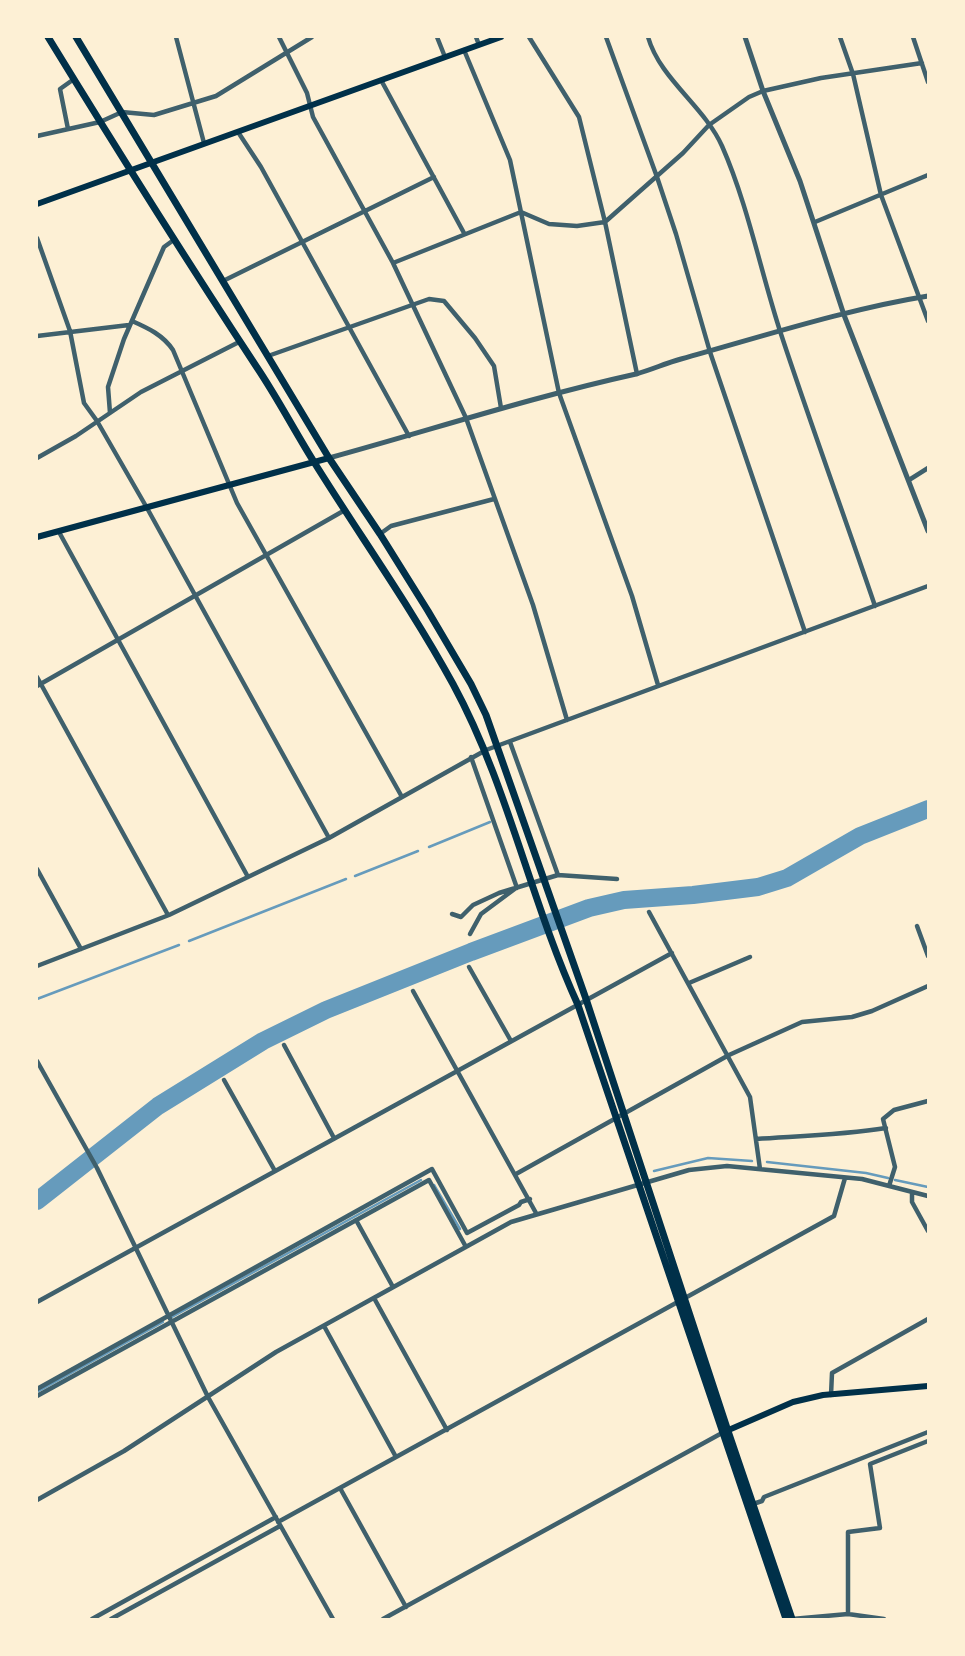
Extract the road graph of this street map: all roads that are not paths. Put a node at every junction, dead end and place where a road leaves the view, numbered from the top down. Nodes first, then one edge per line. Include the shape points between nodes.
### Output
1 (48, 37) edge
2 (76, 37) edge
3 (176, 37) edge
4 (279, 37) edge
5 (312, 37) edge
6 (438, 37) edge
7 (476, 37) edge
8 (501, 37) edge
9 (529, 37) edge
10 (606, 37) edge
11 (648, 37) edge
12 (745, 37) edge
13 (840, 37) edge
14 (913, 37) edge
15 (479, 45) junction
16 (464, 50) junction
17 (287, 52) junction
18 (445, 57) junction
19 (922, 63) junction
20 (853, 74) junction
21 (74, 79) junction
22 (381, 79) junction
23 (928, 82) edge
24 (763, 91) junction
25 (195, 104) junction
26 (310, 104) junction
27 (122, 112) junction
28 (100, 121) junction
29 (709, 125) junction
30 (68, 129) junction
31 (237, 131) junction
32 (37, 136) edge
33 (204, 143) junction
34 (152, 162) junction
35 (130, 170) junction
36 (928, 175) edge
37 (434, 177) junction
38 (657, 177) junction
39 (881, 195) junction
40 (37, 204) edge
41 (365, 211) junction
42 (521, 212) junction
43 (605, 222) junction
44 (815, 222) junction
45 (464, 233) junction
46 (37, 238) edge
47 (176, 239) junction
48 (303, 243) junction
49 (393, 262) junction
50 (223, 281) junction
51 (928, 296) edge
52 (919, 297) junction
53 (414, 304) junction
54 (844, 315) junction
55 (928, 321) edge
56 (131, 323) junction
57 (349, 328) junction
58 (70, 331) junction
59 (781, 332) junction
60 (37, 336) edge
61 (239, 342) junction
62 (710, 352) junction
63 (268, 356) junction
64 (182, 372) junction
65 (637, 374) junction
66 (559, 393) junction
67 (501, 408) junction
68 (110, 413) junction
69 (466, 418) junction
70 (97, 421) junction
71 (409, 436) junction
72 (37, 458) edge
73 (329, 458) junction
74 (314, 462) junction
75 (928, 468) edge
76 (909, 480) junction
77 (228, 484) junction
78 (495, 499) junction
79 (147, 508) junction
80 (345, 510) junction
81 (928, 531) edge
82 (59, 532) junction
83 (380, 534) junction
84 (37, 537) edge
85 (266, 555) junction
86 (928, 586) edge
87 (195, 595) junction
88 (875, 606) junction
89 (805, 632) junction
90 (118, 640) junction
91 (37, 677) edge
92 (38, 685) edge
93 (658, 685) junction
94 (567, 720) junction
95 (509, 742) junction
96 (499, 746) junction
97 (485, 750) junction
98 (471, 757) junction
99 (402, 797) junction
100 (329, 838) junction
101 (37, 869) edge
102 (558, 875) junction
103 (248, 877) junction
104 (617, 879) dead end
105 (517, 888) junction
106 (649, 912) dead end
107 (452, 914) dead end
108 (169, 915) junction
109 (917, 926) dead end
110 (470, 934) dead end
111 (81, 949) junction
112 (672, 953) junction
113 (928, 956) edge
114 (750, 957) dead end
115 (37, 966) edge
116 (469, 967) dead end
117 (689, 983) junction
118 (928, 986) edge
119 (413, 991) dead end
120 (586, 999) junction
121 (578, 1005) junction
122 (511, 1041) junction
123 (284, 1045) dead end
124 (729, 1055) junction
125 (37, 1061) edge
126 (458, 1070) junction
127 (224, 1080) dead end
128 (928, 1101) edge
129 (624, 1113) junction
130 (615, 1119) junction
131 (886, 1128) junction
132 (334, 1138) junction
133 (755, 1139) junction
134 (760, 1169) junction
135 (275, 1171) junction
136 (516, 1174) junction
137 (845, 1178) junction
138 (642, 1183) junction
139 (889, 1186) junction
140 (912, 1192) junction
141 (928, 1196) edge
142 (530, 1199) junction
143 (536, 1213) junction
144 (356, 1220) junction
145 (928, 1231) edge
146 (466, 1247) junction
147 (135, 1248) junction
148 (393, 1287) junction
149 (374, 1298) junction
150 (686, 1298) junction
151 (37, 1302) edge
152 (678, 1303) junction
153 (168, 1315) junction
154 (928, 1319) edge
155 (171, 1321) junction
156 (324, 1326) junction
157 (928, 1386) edge
158 (37, 1389) edge
159 (831, 1395) junction
160 (37, 1396) edge
161 (208, 1397) junction
162 (447, 1430) junction
163 (725, 1432) junction
164 (928, 1432) edge
165 (928, 1441) edge
166 (867, 1456) junction
167 (397, 1457) junction
168 (870, 1464) junction
169 (340, 1488) junction
170 (37, 1500) edge
171 (753, 1504) junction
172 (278, 1522) junction
173 (406, 1607) junction
174 (848, 1614) junction
175 (92, 1619) edge
176 (111, 1619) edge
177 (333, 1619) edge
178 (383, 1619) edge
179 (786, 1619) edge
180 (792, 1619) edge
181 (884, 1619) edge

1 - 21 highway
2 - 27 highway
3 - 25 street
4 - 17 street
5 - 17 street
6 - 18 street
7 - 15 street
8 - 15 main road
9 - 43 street via 579,117
10 - 38 street
11 - 29 street via 653,53
12 - 24 street
13 - 20 street
14 - 19 street
15 - 16 main road
16 - 18 main road
16 - 42 street via 510,160
17 - 25 street
17 - 26 street
18 - 22 main road
19 - 20 street
19 - 23 street
20 - 24 street
20 - 39 street
21 - 28 highway
21 - 30 street via 60,89
22 - 26 main road
22 - 37 street
24 - 29 street
24 - 44 street
25 - 27 street via 154,115
25 - 33 street
26 - 31 main road
26 - 41 street
27 - 28 street
27 - 34 highway
28 - 30 street
28 - 35 highway
29 - 38 street
29 - 59 street via 722,145
30 - 32 street
31 - 33 main road
31 - 48 street
33 - 34 main road
34 - 35 main road
34 - 50 highway
35 - 40 main road
35 - 47 highway
36 - 39 street
37 - 41 street
37 - 45 street
38 - 43 street
38 - 62 street
39 - 44 street
39 - 52 street
41 - 48 street
41 - 49 street
42 - 43 street via 548,224
42 - 45 street
42 - 66 street
43 - 65 street
44 - 54 street
45 - 49 street
46 - 58 street
47 - 56 street via 164,247
47 - 61 highway
48 - 50 street
48 - 57 street
49 - 53 street
50 - 63 highway
51 - 52 street
52 - 54 street
52 - 55 street
53 - 57 street
53 - 67 street via 444,301 475,338 494,366
53 - 69 street
54 - 59 street
54 - 76 street
56 - 58 street
56 - 64 street via 168,343
56 - 68 street via 108,387
57 - 63 street
57 - 71 street
58 - 60 street
58 - 70 street via 84,403
59 - 62 street
59 - 88 street
61 - 64 street
61 - 74 highway
62 - 65 street
62 - 89 street
63 - 73 highway
64 - 68 street
64 - 77 street
65 - 66 street
66 - 67 street
66 - 93 street via 632,596
67 - 69 street
68 - 70 street
69 - 71 street
69 - 78 street
70 - 72 street
70 - 79 street
71 - 73 street
73 - 74 main road
73 - 83 highway
74 - 77 main road
74 - 80 highway
75 - 76 street
76 - 81 street
77 - 79 main road
77 - 85 street
78 - 83 street via 391,526
78 - 94 street
79 - 82 main road
79 - 87 street
80 - 85 street
80 - 97 highway via 452,683
82 - 84 main road
82 - 90 street
83 - 96 highway via 471,684
85 - 87 street
85 - 99 street
86 - 88 street
87 - 90 street
87 - 100 street
88 - 89 street
89 - 93 street
90 - 92 street
90 - 103 street
91 - 92 street
92 - 108 street
93 - 94 street
94 - 95 street
95 - 96 street
95 - 102 street
96 - 97 street
96 - 120 highway
97 - 98 street
97 - 121 highway
98 - 99 street
98 - 105 street
99 - 100 street
100 - 103 street
101 - 111 street
102 - 104 street
102 - 105 street
103 - 108 street
105 - 107 street via 473,905 461,917
105 - 110 street via 481,914
106 - 112 street
108 - 111 street
109 - 113 street
111 - 115 street
112 - 117 street
112 - 120 street
114 - 117 street
116 - 122 street
117 - 124 street
118 - 124 street via 852,1017 802,1022
119 - 126 street
120 - 121 street
120 - 129 highway
121 - 122 street
121 - 130 highway
122 - 126 street
123 - 132 street
124 - 129 street
124 - 133 street via 750,1097
125 - 147 street via 94,1162
126 - 132 street
126 - 136 street
127 - 135 street
128 - 131 street via 887,1114 883,1119
129 - 130 street
129 - 138 highway
130 - 136 street
130 - 138 highway
131 - 133 street
131 - 139 street via 895,1167
132 - 135 street
133 - 134 street
134 - 137 street
134 - 138 street via 706,1167
135 - 147 street
136 - 142 street
137 - 139 street
137 - 150 street via 834,1216
138 - 143 street
138 - 150 highway
138 - 152 highway
139 - 140 street
140 - 141 street
140 - 145 street via 912,1202
142 - 143 street
142 - 153 street via 467,1233 432,1169
143 - 146 street
144 - 146 street via 429,1180
144 - 148 street
144 - 155 street
146 - 148 street
147 - 151 street
147 - 153 street
148 - 149 street
149 - 156 street
149 - 162 street
150 - 152 street
150 - 163 highway
152 - 162 street
152 - 163 highway
153 - 155 street
153 - 158 street
154 - 159 street via 832,1373
155 - 160 street
155 - 161 street
156 - 161 street
156 - 167 street
157 - 159 main road
159 - 163 main road via 793,1402
161 - 170 street
161 - 172 street
162 - 167 street
163 - 171 highway
163 - 173 street
163 - 179 highway
164 - 166 street
165 - 168 street
166 - 168 street
166 - 171 street
167 - 169 street
168 - 174 street via 880,1528 848,1532
169 - 172 street
169 - 173 street
171 - 180 highway
172 - 175 street
172 - 176 street
172 - 177 street
173 - 178 street
174 - 180 street
174 - 181 street

